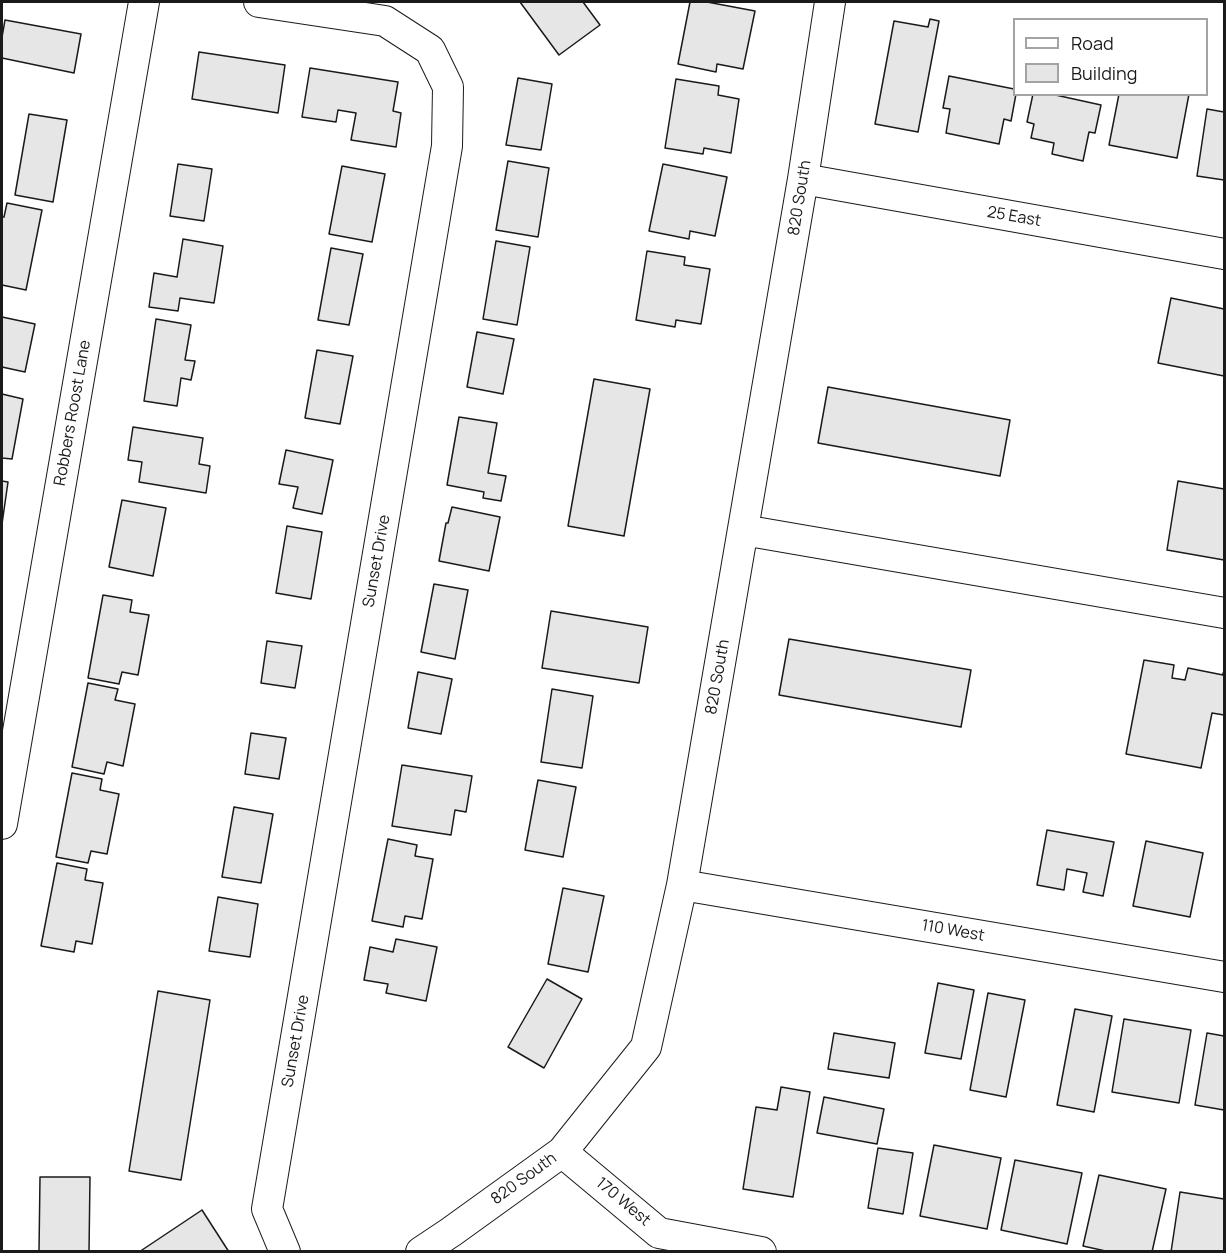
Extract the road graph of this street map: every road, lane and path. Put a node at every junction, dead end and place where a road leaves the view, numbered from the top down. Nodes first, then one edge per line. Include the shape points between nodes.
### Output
1 (144, 2) edge
2 (259, 2) edge
3 (830, 2) edge
4 (803, 179) junction
5 (1224, 254) edge
6 (743, 530) junction
7 (1224, 613) edge
8 (2, 824) edge
9 (682, 885) junction
10 (1224, 977) edge
11 (562, 1152) junction
12 (285, 1251) edge
13 (421, 1251) edge
14 (761, 1251) edge

1 - 8 street, Robbers Roost Lane
2 - 12 street, Sunset Drive via 385,21 430,50 448,87 447,146 267,1209
3 - 4 street, 820 South
4 - 5 street, 25 East
4 - 6 street, 820 South
6 - 7 street
6 - 9 street, 820 South
9 - 10 street, 110 West
9 - 11 street, 820 South via 646,1047
11 - 13 street, 820 South
11 - 14 street, 170 West via 659,1233

